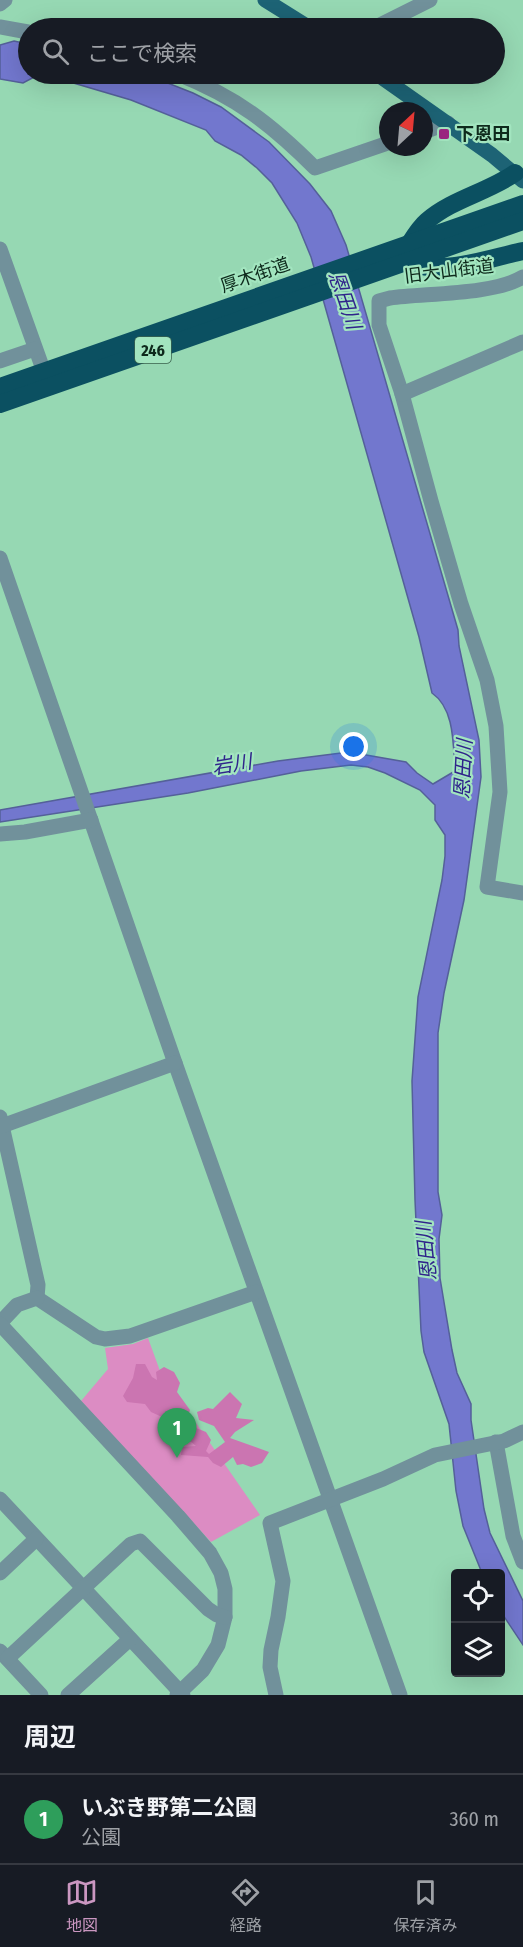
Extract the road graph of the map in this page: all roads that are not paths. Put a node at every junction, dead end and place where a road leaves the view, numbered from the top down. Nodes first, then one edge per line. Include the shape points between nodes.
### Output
1 (5, 0) edge
2 (265, 0) edge
3 (426, 1) edge
4 (0, 4) edge
5 (294, 18) edge
6 (393, 18) edge
7 (0, 27) edge
8 (18, 30) edge
9 (201, 84) edge
10 (391, 84) edge
11 (448, 123) junction
12 (433, 129) edge
13 (379, 146) edge
14 (521, 179) edge
15 (523, 204) edge
16 (523, 221) edge
17 (410, 243) junction
18 (0, 249) edge
19 (523, 251) edge
20 (405, 262) junction
21 (367, 267) junction
22 (523, 277) edge
23 (305, 289) junction
24 (523, 342) edge
25 (35, 349) junction
26 (0, 361) edge
27 (44, 372) junction
28 (0, 387) edge
29 (402, 394) junction
30 (0, 404) edge
31 (0, 558) edge
32 (90, 817) junction
33 (0, 834) edge
34 (523, 893) edge
35 (175, 1064) junction
36 (1, 1121) edge
37 (256, 1292) junction
38 (37, 1298) junction
39 (0, 1323) edge
40 (523, 1432) edge
41 (494, 1442) junction
42 (0, 1499) edge
43 (330, 1499) junction
44 (36, 1539) junction
45 (523, 1562) edge
46 (0, 1573) edge
47 (84, 1590) junction
48 (225, 1617) junction
49 (130, 1639) junction
50 (4, 1654) edge
51 (180, 1694) edge
52 (41, 1695) edge
53 (68, 1695) edge
54 (276, 1695) edge
55 (400, 1695) edge

1 - 4 street
2 - 5 main road
3 - 6 street
7 - 8 street
9 - 13 street via 258,116 315,168
10 - 11 main road
11 - 12 street
11 - 14 main road
14 - 17 highway via 503,181 439,212
15 - 17 highway, 厚木街道 / 246
16 - 20 highway, 厚木街道 / 246
17 - 21 highway, 厚木街道 / 246
18 - 25 street
19 - 20 highway via 450,267
20 - 21 highway, 厚木街道 / 246
21 - 23 highway, 厚木街道 / 246
22 - 29 street, 旧大山街道 via 474,290 379,301 379,325
23 - 27 highway, 厚木街道 / 246
23 - 30 highway, 厚木街道 / 246
24 - 29 street
25 - 26 street
25 - 27 street
27 - 28 highway, 厚木街道 / 246
29 - 34 street via 437,524 487,680 496,726 500,792 488,887
31 - 32 street
32 - 33 street
32 - 35 street
35 - 36 street
35 - 37 street
36 - 38 street via 38,1285
37 - 38 street via 130,1336 105,1339
37 - 43 street
38 - 39 street via 17,1305
39 - 48 street via 210,1553 225,1589
40 - 41 street
41 - 43 street via 435,1455
41 - 45 street via 513,1536
42 - 44 street
43 - 54 street via 264,1525 283,1581 270,1667
43 - 55 street
44 - 46 street
44 - 47 street
47 - 48 street via 131,1544 140,1541 208,1609
47 - 49 street
47 - 50 street
48 - 51 street via 211,1657
49 - 51 street
49 - 53 street
50 - 52 street

